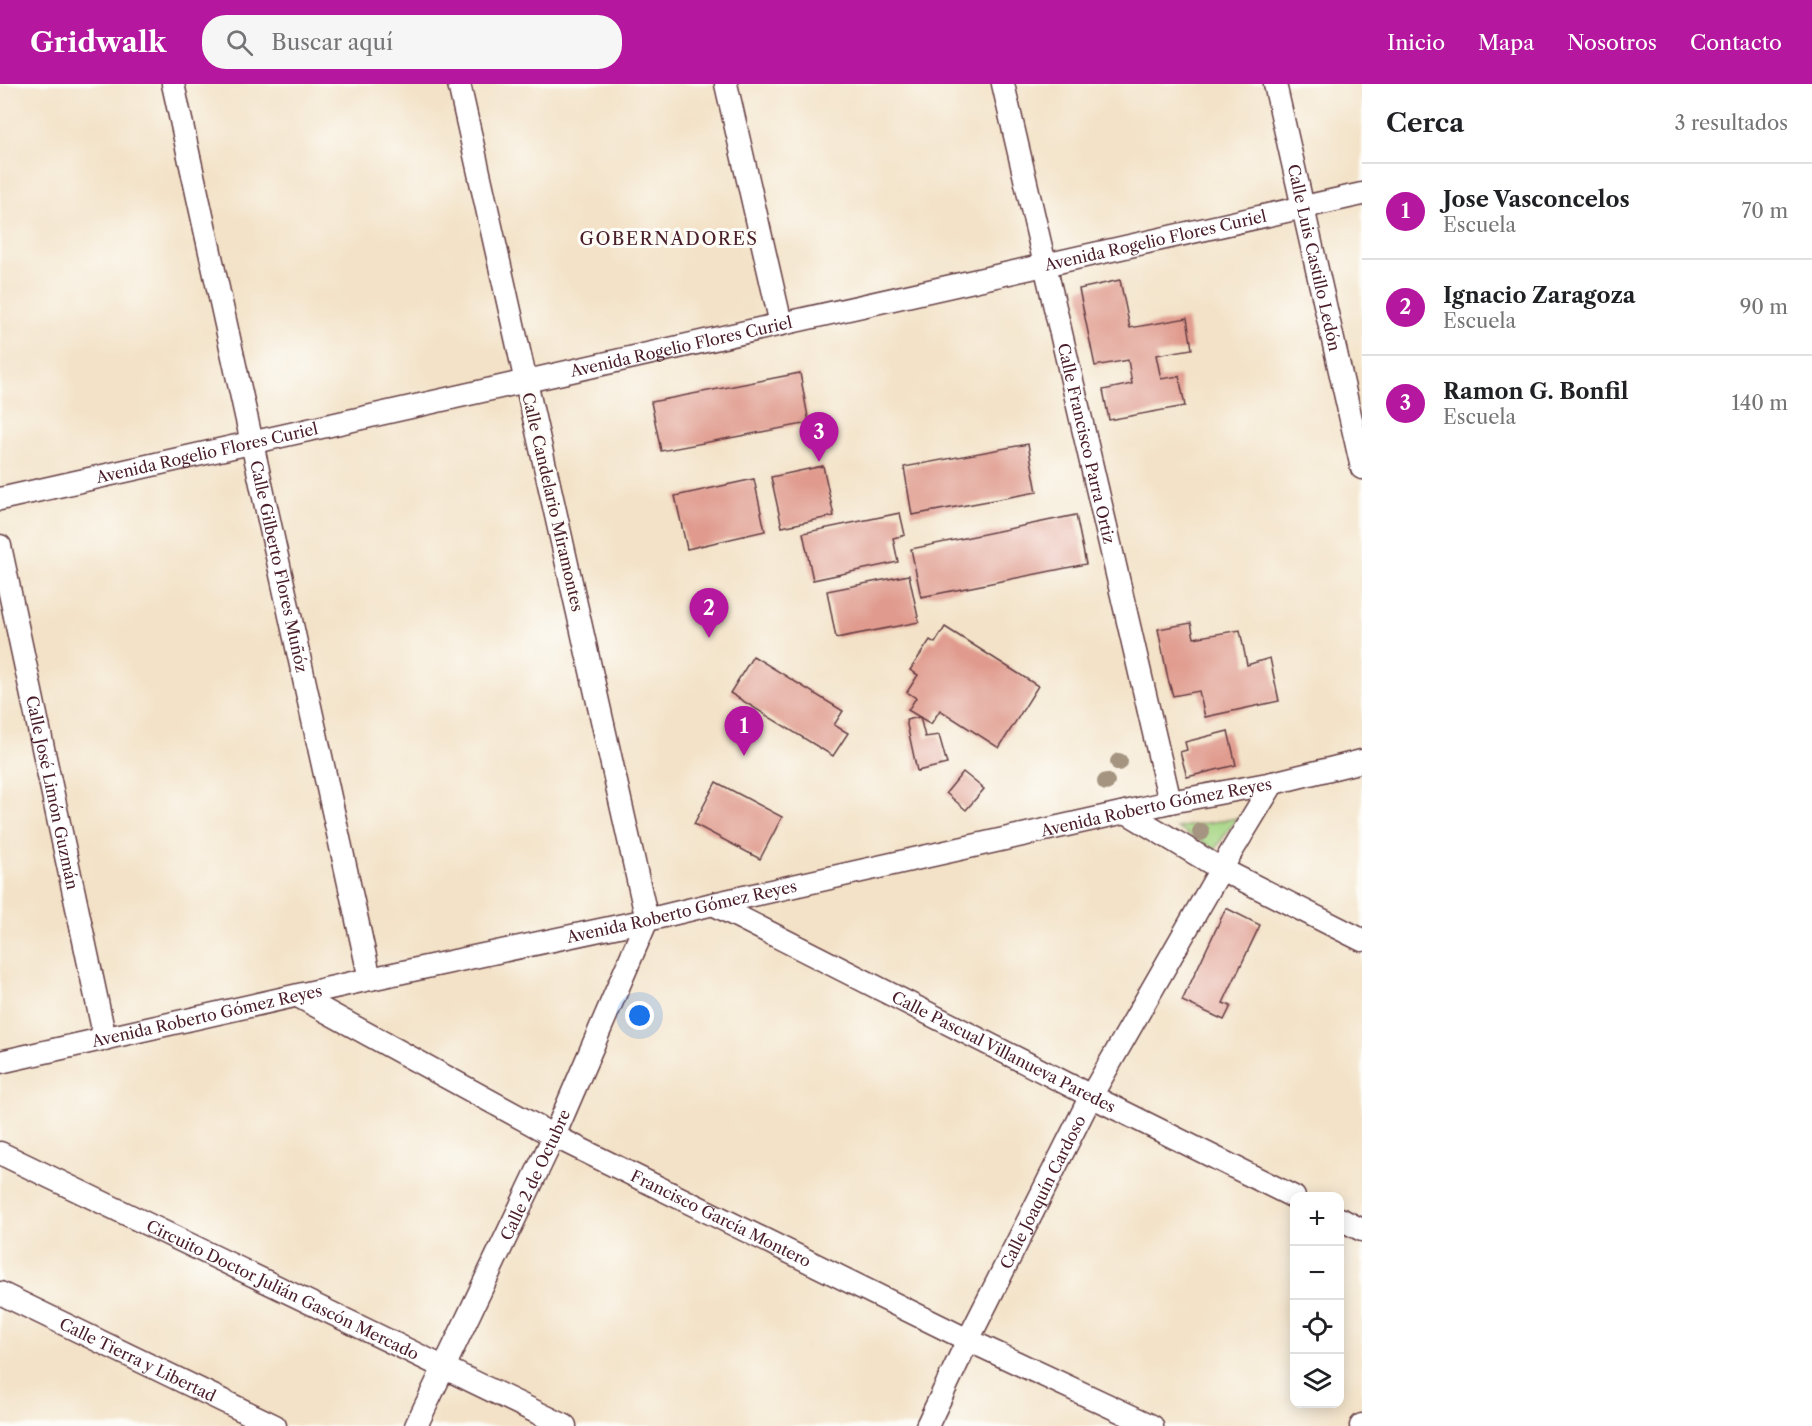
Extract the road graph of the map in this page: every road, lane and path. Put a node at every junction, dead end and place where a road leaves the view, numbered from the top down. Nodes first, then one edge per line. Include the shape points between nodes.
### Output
1 (173, 84) edge
2 (459, 84) edge
3 (726, 84) edge
4 (1003, 84) edge
5 (1275, 84) edge
6 (1362, 194) edge
7 (1304, 207) junction
8 (1045, 266) junction
9 (781, 324) junction
10 (526, 381) junction
11 (252, 443) junction
12 (1362, 468) edge
13 (0, 499) edge
14 (0, 546) edge
15 (1362, 761) edge
16 (1273, 783) junction
17 (1170, 802) junction
18 (1126, 812) junction
19 (1221, 869) junction
20 (713, 904) junction
21 (647, 920) junction
22 (1362, 940) edge
23 (369, 979) junction
24 (298, 996) junction
25 (105, 1039) junction
26 (0, 1062) edge
27 (1091, 1096) junction
28 (554, 1136) junction
29 (0, 1153) edge
30 (1290, 1195) edge
31 (1344, 1221) edge
32 (1362, 1230) edge
33 (0, 1293) edge
34 (968, 1340) junction
35 (444, 1367) junction
36 (275, 1426) edge
37 (416, 1426) edge
38 (565, 1426) edge
39 (927, 1426) edge
40 (1152, 1426) edge

1 - 11 street, Calle Gilberto Flores Muñóz
2 - 10 street, Calle Candelario Miramontes
3 - 9 street
4 - 8 street, Calle Francisco Parra Ortiz
5 - 7 street, Calle Luis Castillo Ledón
6 - 7 street, Avenida Rogelio Flores Curiel
7 - 8 street, Avenida Rogelio Flores Curiel
7 - 12 street, Calle Luis Castillo Ledón
8 - 9 street, Avenida Rogelio Flores Curiel
8 - 17 street, Calle Francisco Parra Ortiz
9 - 10 street, Avenida Rogelio Flores Curiel
10 - 11 street, Avenida Rogelio Flores Curiel
10 - 21 street, Calle Candelario Miramontes
11 - 13 street, Avenida Rogelio Flores Curiel
11 - 23 street, Calle Gilberto Flores Muñóz
14 - 25 street, Calle José Limón Guzmán
15 - 16 street, Avenida Roberto Gómez Reyes
16 - 17 street, Avenida Roberto Gómez Reyes
16 - 19 street, Calle Joaquín Cardoso
17 - 18 street, Avenida Roberto Gómez Reyes
18 - 19 street
18 - 20 street, Avenida Roberto Gómez Reyes
19 - 22 street
19 - 27 street, Calle Joaquín Cardoso
20 - 21 street, Avenida Roberto Gómez Reyes
20 - 27 street, Calle Pascual Villanueva Paredes
21 - 23 street, Avenida Roberto Gómez Reyes
21 - 28 street, Calle 2 de Octubre
23 - 24 street, Avenida Roberto Gómez Reyes
24 - 25 street, Avenida Roberto Gómez Reyes
24 - 28 street, Francisco García Montero
25 - 26 street, Avenida Roberto Gómez Reyes
27 - 30 street, Calle Pascual Villanueva Paredes
27 - 34 street, Calle Joaquín Cardoso
28 - 34 street, Francisco García Montero
28 - 35 street, Calle 2 de Octubre
29 - 35 street, Circuito Doctor Julián Gascón Mercado
31 - 32 street
33 - 36 street, Calle Tierra y Libertad
34 - 39 street, Calle Joaquín Cardoso
34 - 40 street, Francisco García Montero
35 - 37 street, Calle 2 de Octubre
35 - 38 street, Circuito Doctor Julián Gascón Mercado

